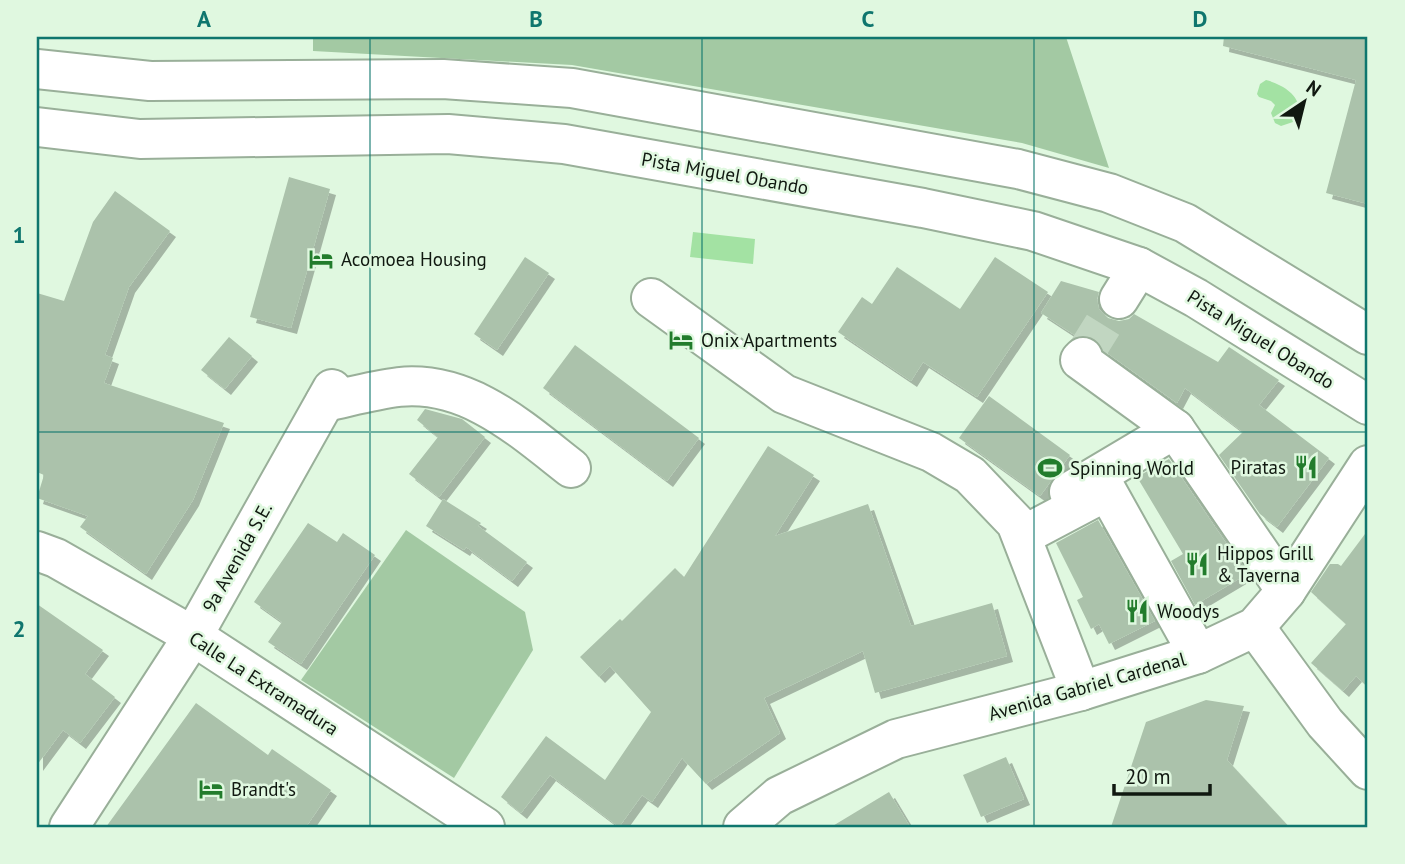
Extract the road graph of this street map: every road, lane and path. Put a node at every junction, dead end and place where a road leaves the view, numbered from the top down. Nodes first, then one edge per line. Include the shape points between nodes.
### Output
1 (37, 69) edge
2 (37, 127) edge
3 (1139, 267) junction
4 (650, 298) dead end
5 (1119, 299) tunnel mouth
6 (1368, 335) edge
7 (1083, 357) dead end
8 (1368, 405) edge
9 (1175, 429) junction
10 (1368, 465) edge
11 (571, 468) dead end
12 (1019, 530) junction
13 (37, 551) edge
14 (1286, 591) junction
15 (1255, 627) junction
16 (193, 636) junction
17 (1198, 654) junction
18 (1081, 691) junction
19 (1368, 770) edge
20 (69, 827) edge
21 (485, 827) edge
22 (743, 827) edge

1 - 6 main road via 150,81 443,79 572,88 1018,169 1109,193 1185,223
2 - 3 main road, Pista Miguel Obando via 140,139 447,134 564,144 1033,231
3 - 5 main road
3 - 8 main road, Pista Miguel Obando
4 - 12 main road via 784,394 931,452 970,475
7 - 9 main road via 1080,360
9 - 12 main road
9 - 14 main road
10 - 14 main road, Avenida Gabriel Cardenal
11 - 16 main road, 9a Avenida S.E. via 499,412 454,393 400,387 328,395
12 - 17 main road via 1107,491
12 - 18 main road
13 - 16 main road, Calle La Extramadura
14 - 15 main road, Avenida Gabriel Cardenal
15 - 17 main road, Avenida Gabriel Cardenal
15 - 19 main road via 1325,723
16 - 20 main road, 9a Avenida S.E.
16 - 21 main road, Calle La Extramadura
17 - 18 main road, Avenida Gabriel Cardenal
18 - 22 main road, Avenida Gabriel Cardenal via 896,738 779,796

